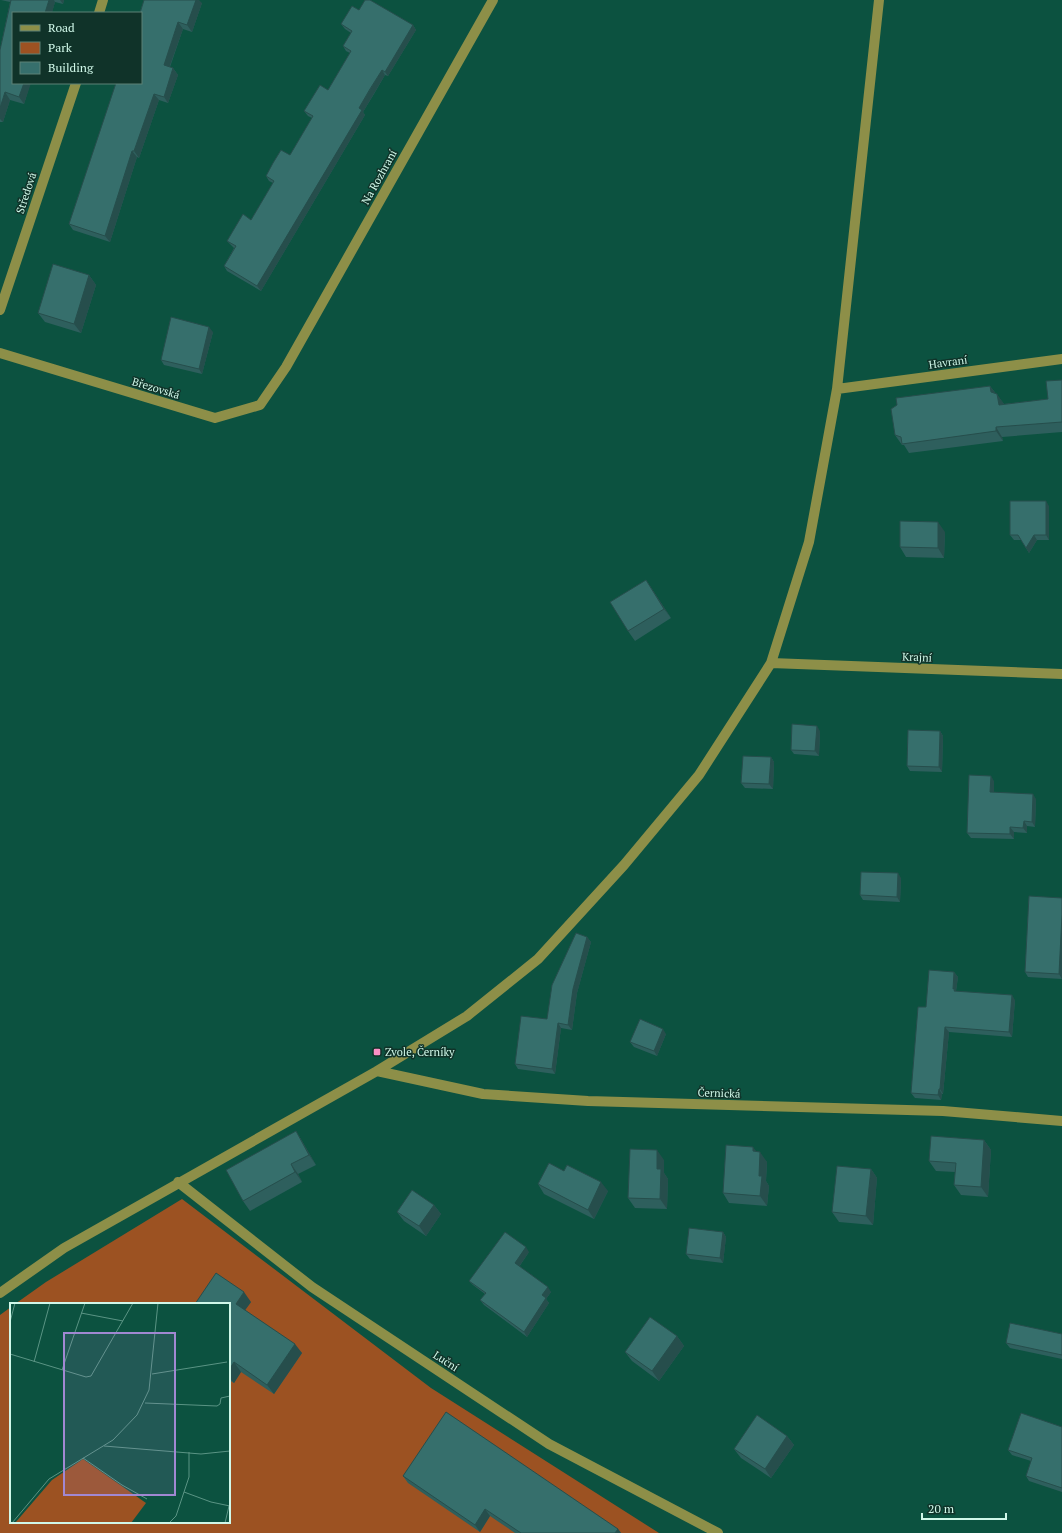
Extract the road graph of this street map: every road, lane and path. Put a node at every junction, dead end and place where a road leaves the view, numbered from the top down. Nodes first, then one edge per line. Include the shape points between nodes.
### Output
1 (103, 0) edge
2 (493, 0) edge
3 (879, 0) edge
4 (99, 12) edge
5 (76, 84) edge
6 (0, 310) edge
7 (0, 353) edge
8 (1062, 359) edge
9 (286, 366) joint
10 (837, 389) junction
11 (771, 663) junction
12 (1062, 674) edge
13 (377, 1071) junction
14 (1062, 1121) edge
15 (178, 1182) junction
16 (0, 1293) edge
17 (718, 1533) edge

1 - 4 street
2 - 9 street, Na Rozhraní
3 - 10 street
5 - 6 street, Středová
7 - 9 street, Březovská via 215,418 260,405
8 - 10 street, Havraní
10 - 11 street via 809,542
11 - 12 street, Krajní
11 - 13 street via 699,774 624,865 538,959 467,1016
13 - 14 street, Černická via 490,1094 588,1101 943,1111
13 - 15 street
15 - 16 street via 64,1248
15 - 17 street, Luční via 312,1287 549,1444

